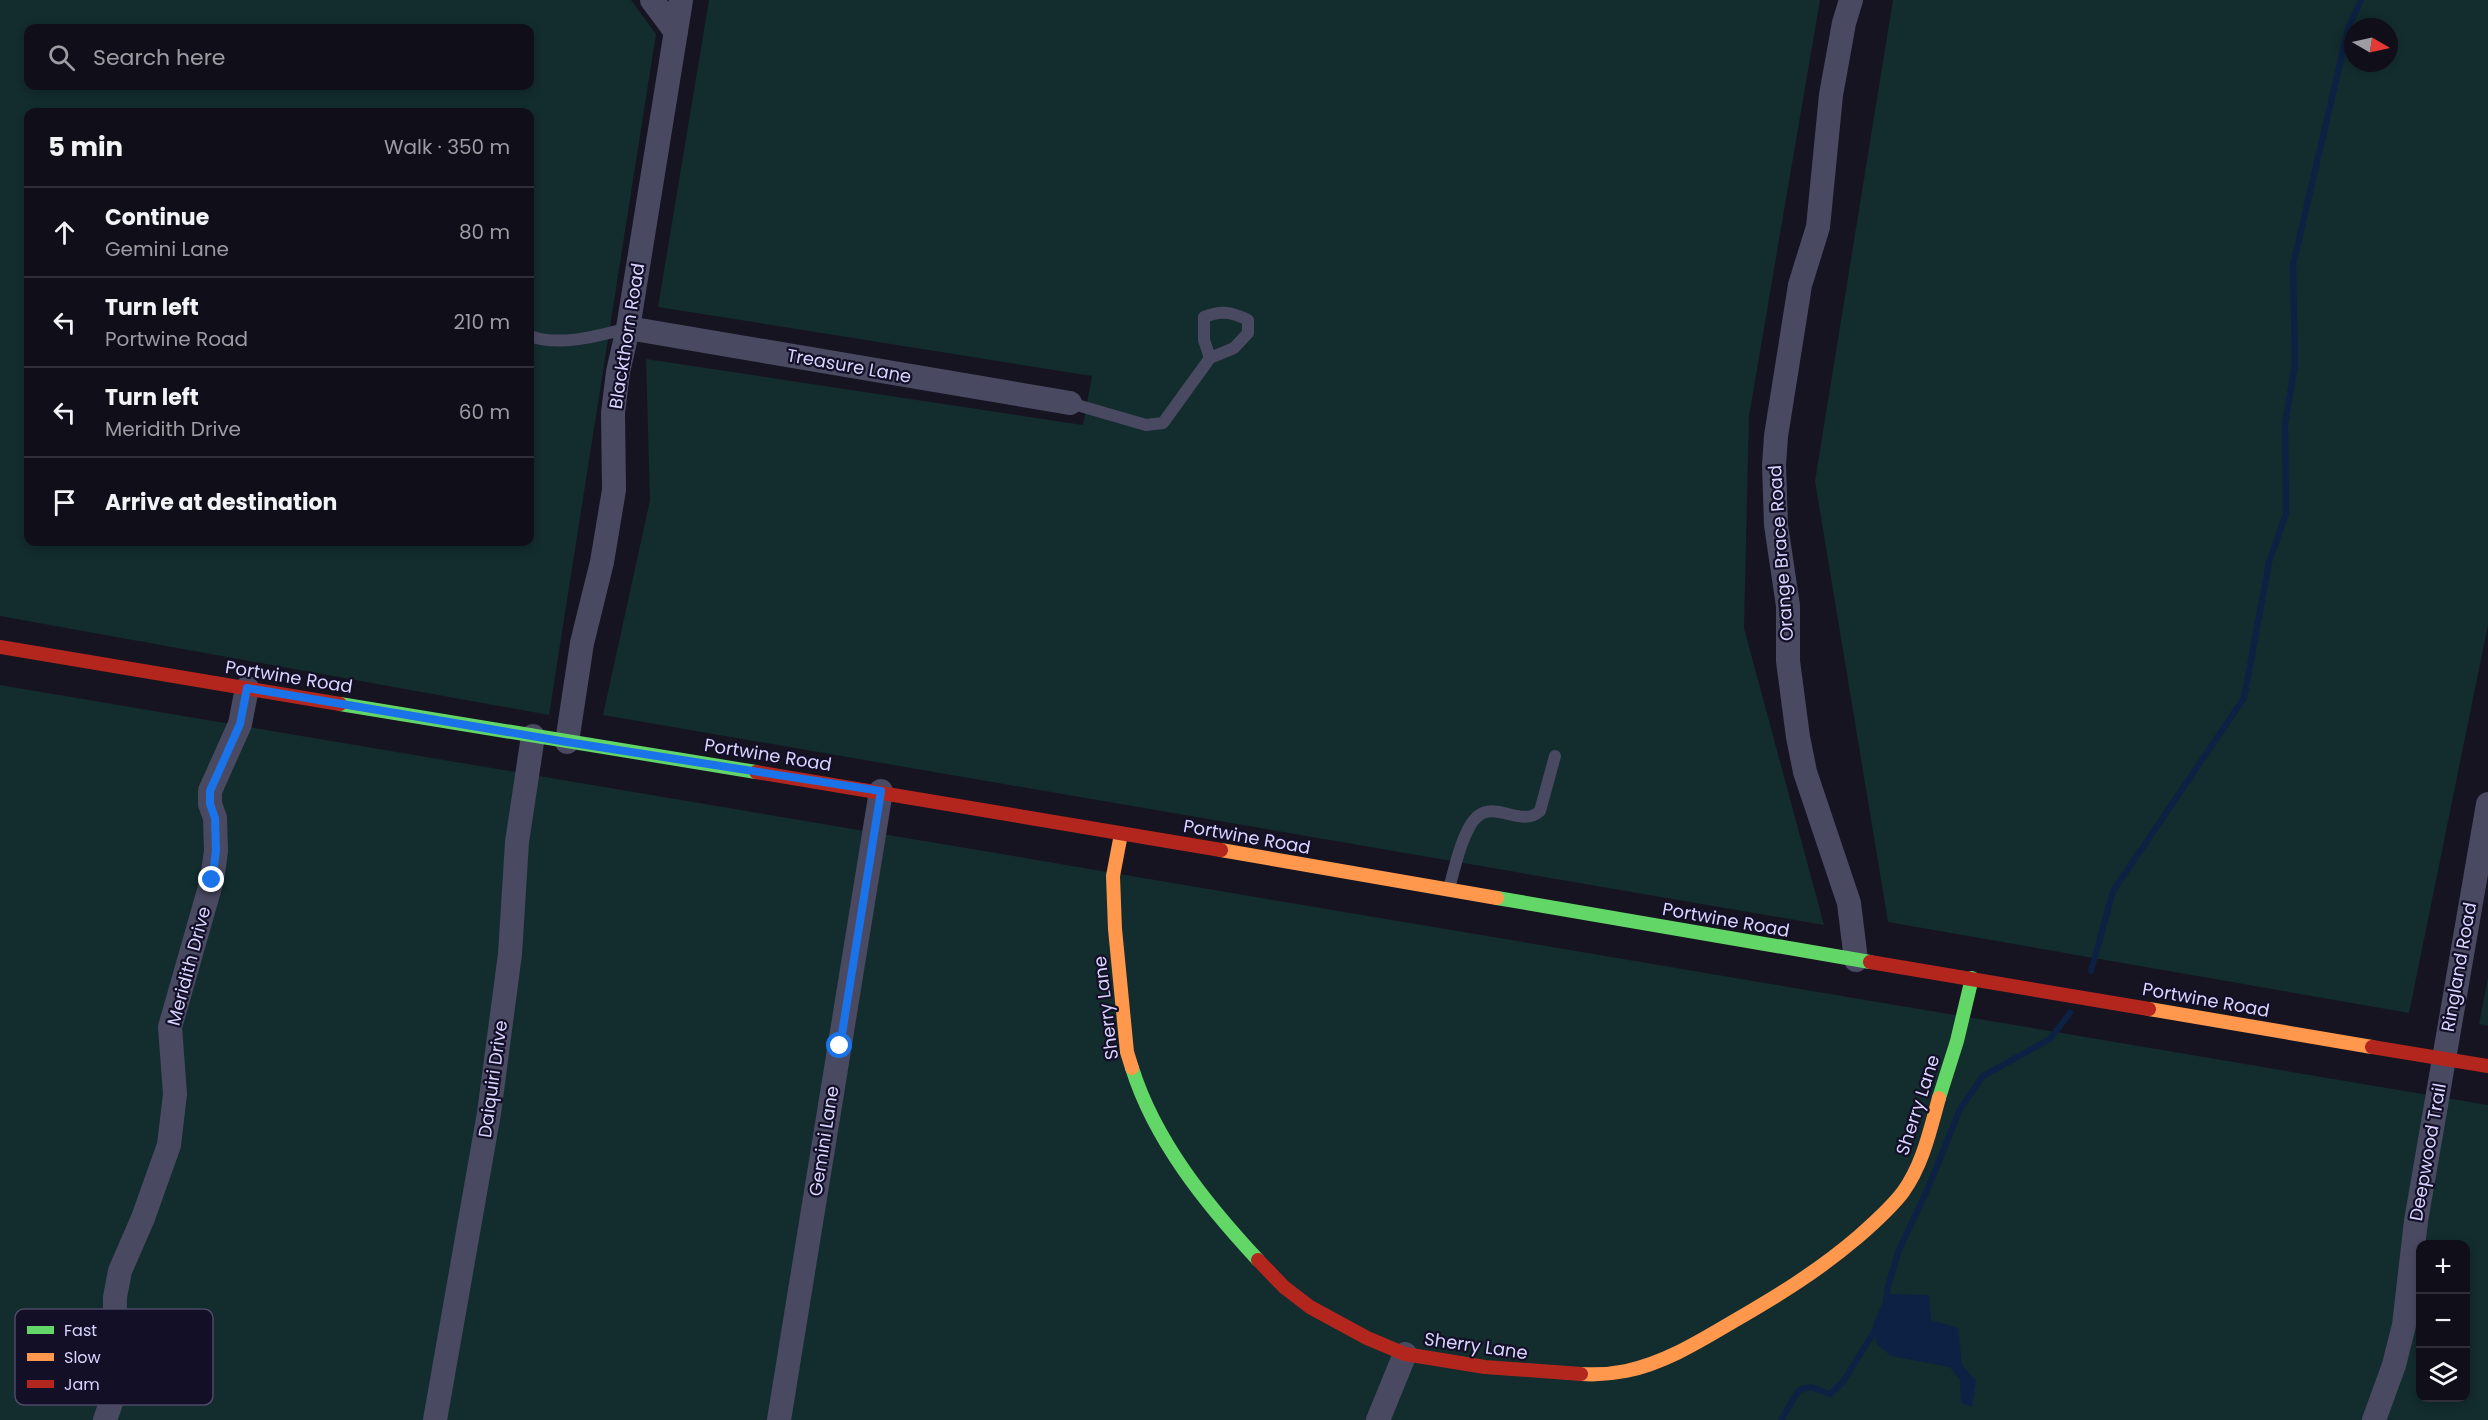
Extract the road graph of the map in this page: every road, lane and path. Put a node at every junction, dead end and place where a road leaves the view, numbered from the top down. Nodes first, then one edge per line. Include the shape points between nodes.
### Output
1 (652, 0) edge
2 (681, 0) edge
3 (1851, 0) edge
4 (676, 32) junction
5 (628, 328) junction
6 (534, 337) edge
7 (1210, 358) dead end
8 (1070, 403) joint
9 (0, 647) edge
10 (247, 688) junction
11 (532, 736) junction
12 (567, 742) junction
13 (1555, 756) dead end
14 (881, 791) junction
15 (2488, 804) edge
16 (1120, 834) junction
17 (1448, 890) junction
18 (1856, 960) junction
19 (1972, 978) junction
20 (2443, 1059) junction
21 (2488, 1066) edge
22 (115, 1309) edge
23 (1405, 1354) junction
24 (110, 1405) edge
25 (105, 1420) edge
26 (435, 1420) edge
27 (779, 1420) edge
28 (1378, 1420) edge
29 (2374, 1420) edge

1 - 4 street
2 - 4 street, Blackthorn Road
3 - 18 street, Orange Brace Road via 1832,95 1818,227 1800,285 1774,465 1776,525 1788,606 1788,661 1798,737 1805,772 1850,903
4 - 5 street, Blackthorn Road
5 - 6 lane via 569,339
5 - 8 street, Treasure Lane
5 - 12 street, Blackthorn Road via 613,413 614,490 582,643
7 - 8 lane via 1163,423 1146,425
9 - 10 street, Portwine Road
10 - 11 street, Portwine Road
10 - 22 street, Meridith Drive via 240,724 210,791 216,851 206,902 170,1027 175,1094 169,1145 120,1271
11 - 12 street, Portwine Road
11 - 26 street, Daiquiri Drive via 489,1113
12 - 14 street, Portwine Road
13 - 17 lane via 1540,811 1526,818 1487,812 1479,815 1471,825
14 - 16 street, Portwine Road
14 - 27 street, Gemini Lane
15 - 20 street, Ringland Road
16 - 17 street, Portwine Road
16 - 23 street, Sherry Lane via 1113,876 1127,1053 1138,1087 1168,1149 1238,1238 1284,1287 1310,1307
17 - 18 street, Portwine Road
18 - 19 street, Portwine Road
19 - 20 street, Portwine Road
19 - 23 street, Sherry Lane via 1919,1164 1903,1192 1824,1266 1693,1345 1627,1371 1598,1375 1522,1371
20 - 21 street, Portwine Road
20 - 29 street, Deepwood Trail via 2416,1221 2404,1325
23 - 28 street
24 - 25 street, Meridith Drive

